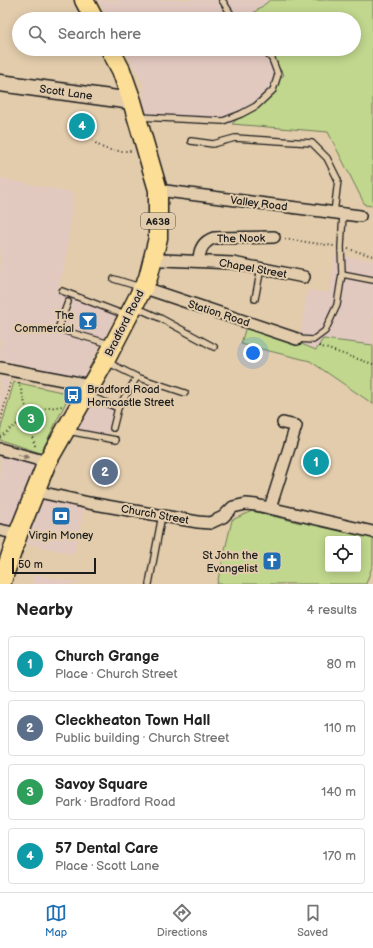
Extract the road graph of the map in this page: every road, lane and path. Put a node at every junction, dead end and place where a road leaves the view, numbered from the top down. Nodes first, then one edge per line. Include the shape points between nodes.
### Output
1 (84, 0) edge
2 (222, 0) edge
3 (90, 12) edge
4 (230, 12) edge
5 (114, 56) edge
6 (269, 56) edge
7 (0, 83) edge
8 (134, 109) junction
9 (90, 134) dead end
10 (191, 141) dead end
11 (146, 151) junction
12 (158, 190) junction
13 (338, 213) junction
14 (360, 216) dead end
15 (274, 237) joint
16 (340, 247) junction
17 (373, 256) edge
18 (153, 258) junction
19 (199, 261) junction
20 (261, 268) junction
21 (342, 274) junction
22 (304, 277) dead end
23 (114, 279) dead end
24 (373, 280) edge
25 (142, 287) junction
26 (62, 291) dead end
27 (255, 299) dead end
28 (68, 302) dead end
29 (130, 311) junction
30 (297, 338) joint
31 (112, 345) junction
32 (318, 346) dead end
33 (214, 347) dead end
34 (104, 361) junction
35 (373, 364) edge
36 (0, 368) edge
37 (15, 371) junction
38 (137, 377) junction
39 (185, 393) dead end
40 (85, 394) junction
41 (118, 408) junction
42 (0, 423) edge
43 (283, 423) dead end
44 (113, 428) dead end
45 (64, 430) junction
46 (0, 437) edge
47 (116, 440) dead end
48 (0, 449) edge
49 (43, 461) junction
50 (35, 491) junction
51 (270, 508) junction
52 (162, 515) junction
53 (0, 530) edge
54 (373, 532) edge
55 (18, 534) junction
56 (0, 584) edge
57 (149, 584) edge

1 - 3 main road
2 - 4 lane
5 - 8 main road, Bradford Road / A638
6 - 8 lane via 278,76 273,90 256,106 241,114 223,121
7 - 8 main road, Scott Lane
8 - 11 main road, Bradford Road / A638
9 - 11 path via 98,146 113,151
10 - 13 lane via 213,144 235,138 312,143 327,158 338,180
11 - 12 main road, Bradford Road / A638
12 - 13 street, Valley Road
12 - 18 main road, Bradford Road / A638 via 158,238
13 - 14 street, Valley Road
13 - 16 lane
15 - 16 path
15 - 19 street, The Nook via 214,238 207,241 200,250
16 - 17 path
16 - 21 lane
18 - 19 street, Chapel Street
18 - 25 main road, Bradford Road / A638 via 148,278
19 - 20 street, Chapel Street via 233,262
20 - 22 street, Chapel Street
20 - 27 lane
21 - 24 lane
21 - 30 lane via 337,305 325,331 313,340
23 - 25 lane
25 - 29 main road, Bradford Road / A638
25 - 30 street, Station Road
26 - 29 lane
28 - 31 lane via 58,329
29 - 31 main road, Bradford Road / A638
29 - 33 lane via 160,318
31 - 34 main road, Bradford Road / A638
32 - 35 path
34 - 38 lane
34 - 40 main road, Bradford Road / A638
36 - 37 street
37 - 40 street
37 - 40 path via 27,411
37 - 42 path
38 - 39 lane
38 - 41 lane
40 - 41 lane
40 - 45 main road, Bradford Road / A638
41 - 44 lane
43 - 51 street via 296,426
45 - 47 lane
45 - 49 main road, Bradford Road / A638
46 - 49 path via 25,418
48 -> 49 street
49 - 50 main road, Bradford Road / A638
50 - 52 street, Church Street
50 - 55 main road, Bradford Road / A638
51 - 52 street, Church Street via 246,504 233,507 223,517 210,523
51 - 54 street, Church Street
52 - 57 lane
53 - 55 street
55 - 56 main road, Bradford Road / A638

